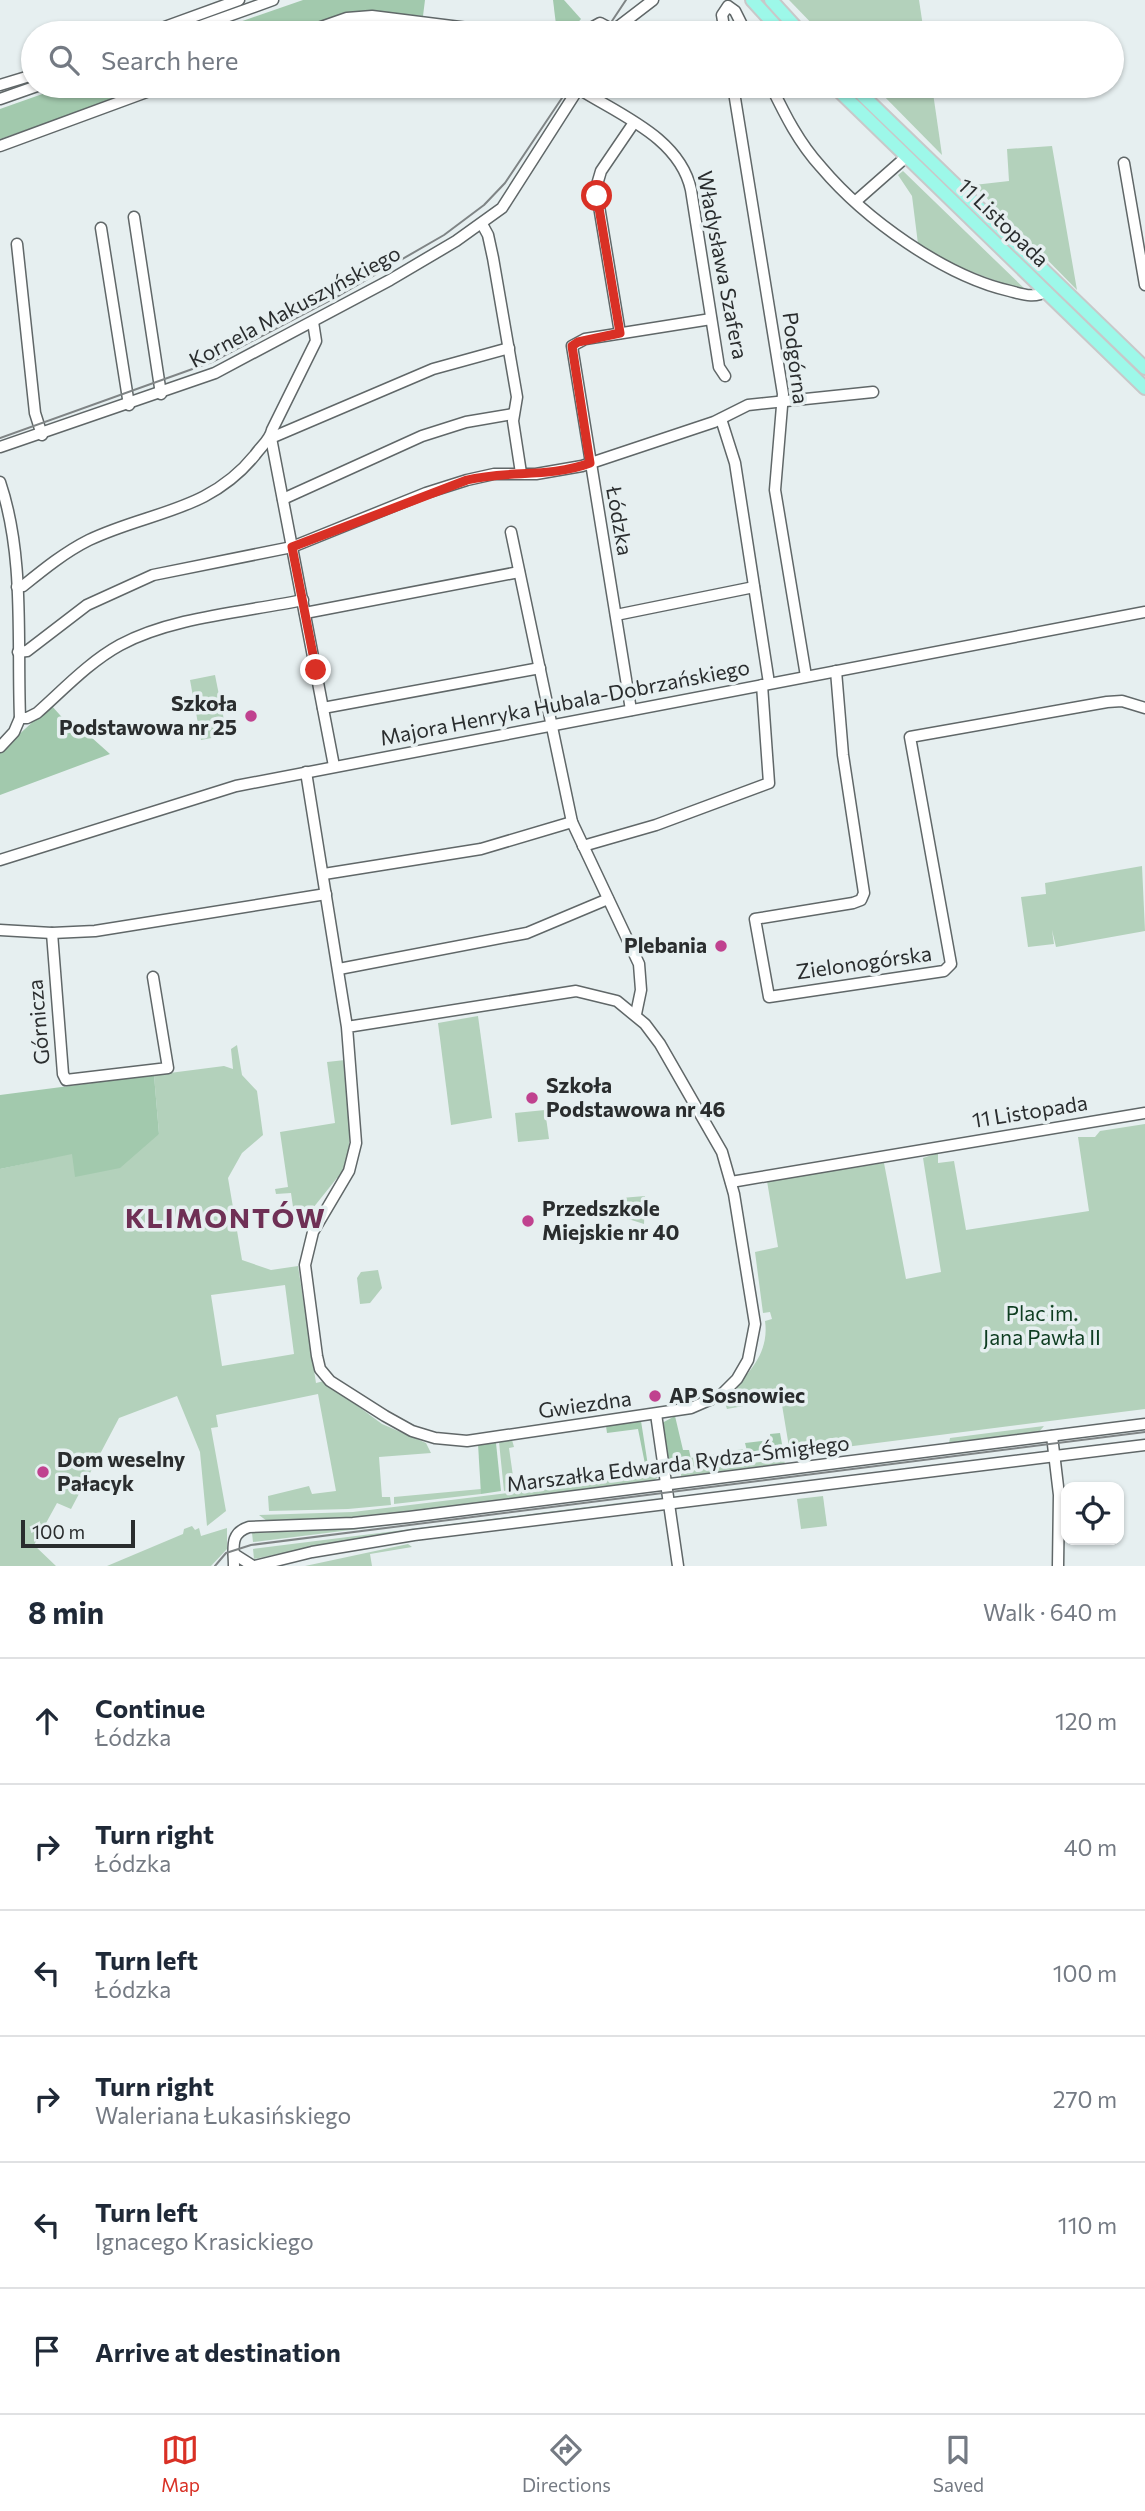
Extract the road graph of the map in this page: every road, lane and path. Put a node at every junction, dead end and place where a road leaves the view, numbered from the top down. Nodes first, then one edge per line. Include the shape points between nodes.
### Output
1 (239, 0) edge
2 (273, 0) edge
3 (653, 0) edge
4 (752, 0) edge
5 (771, 0) edge
6 (181, 21) edge
7 (214, 21) edge
8 (338, 21) edge
9 (412, 21) edge
10 (625, 21) edge
11 (723, 21) edge
12 (740, 21) edge
13 (771, 21) edge
14 (790, 21) edge
15 (21, 79) edge
16 (0, 85) edge
17 (21, 92) edge
18 (130, 98) edge
19 (573, 98) edge
20 (596, 98) edge
21 (735, 98) edge
22 (777, 98) edge
23 (846, 98) edge
24 (865, 98) edge
25 (0, 99) edge
26 (633, 124) junction
27 (0, 146) edge
28 (906, 157) junction
29 (1124, 163) dead end
30 (856, 201) junction
31 (134, 217) dead end
32 (482, 224) junction
33 (101, 228) dead end
34 (17, 244) dead end
35 (1145, 285) edge
36 (1046, 291) junction
37 (710, 318) junction
38 (313, 323) junction
39 (620, 333) junction
40 (509, 348) junction
41 (1145, 368) edge
42 (725, 376) dead end
43 (1135, 378) junction
44 (1145, 388) edge
45 (873, 392) dead end
46 (162, 394) junction
47 (784, 399) junction
48 (129, 405) junction
49 (513, 414) junction
50 (721, 419) junction
51 (42, 435) junction
52 (271, 438) junction
53 (0, 447) edge
54 (590, 463) junction
55 (521, 473) junction
56 (0, 482) edge
57 (283, 499) junction
58 (511, 532) dead end
59 (292, 547) junction
60 (519, 572) junction
61 (17, 587) junction
62 (754, 587) junction
63 (303, 600) junction
64 (1145, 612) edge
65 (305, 613) junction
66 (616, 615) junction
67 (18, 652) junction
68 (540, 668) junction
69 (836, 671) junction
70 (806, 676) junction
71 (766, 684) junction
72 (323, 708) junction
73 (1145, 708) edge
74 (631, 710) junction
75 (20, 718) junction
76 (551, 725) junction
77 (0, 747) edge
78 (334, 766) junction
79 (306, 772) junction
80 (572, 822) junction
81 (583, 846) junction
82 (0, 860) edge
83 (324, 874) junction
84 (326, 894) junction
85 (608, 899) junction
86 (0, 930) edge
87 (52, 933) junction
88 (339, 969) junction
89 (153, 977) dead end
90 (636, 1014) junction
91 (347, 1027) junction
92 (1145, 1113) edge
93 (731, 1182) junction
94 (656, 1414) junction
95 (1145, 1424) edge
96 (1052, 1436) junction
97 (1145, 1445) edge
98 (1054, 1455) junction
99 (668, 1484) junction
100 (670, 1504) junction
101 (234, 1553) junction
102 (234, 1566) edge
103 (254, 1566) edge
104 (678, 1566) edge
105 (1058, 1566) edge

1 - 6 street
2 - 7 street
3 - 10 street
4 - 13 main road
5 - 14 main road
8 - 9 street via 372,16
11 - 12 street via 727,6
15 - 16 street
17 - 25 street
18 - 27 street
19 - 32 street, Kornela Makuszyńskiego via 507,202
20 - 26 street, Władysława Szafera
21 - 47 street, Podgórna
22 - 30 street via 793,132 822,169
23 - 28 main road, 11 Listopada
24 - 41 main road, 11 Listopada
26 - 37 street, Władysława Szafera via 676,155 688,177
26 - 39 street via 601,171 596,188
28 - 30 street
28 - 36 main road, 11 Listopada
29 - 35 street
30 - 36 street via 907,242 962,275 1028,295
31 - 46 street
32 - 38 street, Kornela Makuszyńskiego
32 - 40 street via 488,235
33 - 48 street
34 - 51 street
36 - 43 main road, 11 Listopada
37 - 39 street, Łódzka
37 - 42 street, Władysława Szafera via 719,367
38 - 46 street, Kornela Makuszyńskiego via 215,373
38 - 52 street via 316,341
39 - 54 street, Łódzka via 572,346
40 - 49 street via 518,404
40 - 52 street via 433,369
41 - 43 street
43 - 44 main road, 11 Listopada
45 - 47 street
46 - 48 street, Kornela Makuszyńskiego
47 - 50 street via 748,405
47 - 70 street, Podgórna via 775,490
48 - 51 street, Kornela Makuszyńskiego
49 - 55 street
49 - 57 street via 422,436
50 - 54 street
50 - 62 street via 735,463
51 - 53 street, Kornela Makuszyńskiego
52 - 57 street
52 - 61 street via 240,473 215,492 91,539
54 - 55 street
54 - 66 street, Łódzka
55 - 59 street via 480,476 426,493
56 - 61 street via 12,527
57 - 59 street
58 - 60 street
59 - 63 street
59 - 67 street via 134,581 87,605 27,651
60 - 65 street
60 - 68 street
61 - 67 street
62 - 66 street
62 - 71 street
63 - 65 street
63 - 75 street via 173,625 136,638 105,655 37,713
64 - 69 street, Majora Henryka Hubala-Dobrzańskiego
65 - 72 street
66 - 74 street, Łódzka
67 - 75 street
68 - 72 street
68 - 76 street
69 - 70 street, Majora Henryka Hubala-Dobrzańskiego
69 - 73 street, Zielonogórska via 843,755 864,893 853,903 755,919 769,997 944,971 951,964 910,737 1107,702
70 - 71 street, Majora Henryka Hubala-Dobrzańskiego
71 - 74 street, Majora Henryka Hubala-Dobrzańskiego
71 - 81 street via 769,783 656,825
72 - 78 street
74 - 76 street, Majora Henryka Hubala-Dobrzańskiego
75 - 77 street
76 - 78 street, Majora Henryka Hubala-Dobrzańskiego
76 - 80 street
78 - 79 street, Majora Henryka Hubala-Dobrzańskiego
79 - 82 street, Majora Henryka Hubala-Dobrzańskiego via 208,793
79 - 83 street, Gwiezdna
80 - 81 street
80 - 83 street via 481,849
81 - 85 street
83 - 84 street, Gwiezdna
84 - 87 street via 95,931
84 - 88 street, Gwiezdna
85 - 88 street via 527,933
85 - 90 street via 639,964 641,990
86 - 87 street
87 - 89 street, Górnicza via 66,1080 168,1068
88 - 91 street, Gwiezdna
90 - 91 street, Gwiezdna via 617,1001 576,991
90 - 93 street, Gwiezdna via 691,1096 722,1152
91 - 94 street, Gwiezdna via 356,1143 349,1171 313,1232 305,1265 317,1356 325,1376 385,1416 435,1438 497,1438
92 - 93 street, 11 Listopada
93 - 94 street, Gwiezdna via 755,1324 748,1360 737,1379 711,1401
94 - 99 street
95 - 96 street, Marszałka Edwarda Rydza-Śmigłego
96 - 98 street
96 - 99 street, Marszałka Edwarda Rydza-Śmigłego
97 - 98 street, Marszałka Edwarda Rydza-Śmigłego
98 - 100 street, Marszałka Edwarda Rydza-Śmigłego
98 - 105 street via 1059,1495
99 - 100 street
99 - 101 street, Marszałka Edwarda Rydza-Śmigłego via 367,1522 249,1527 233,1540
100 - 103 street, Marszałka Edwarda Rydza-Śmigłego via 360,1543
100 - 104 street
101 - 102 street
101 - 103 street, Marszałka Edwarda Rydza-Śmigłego

